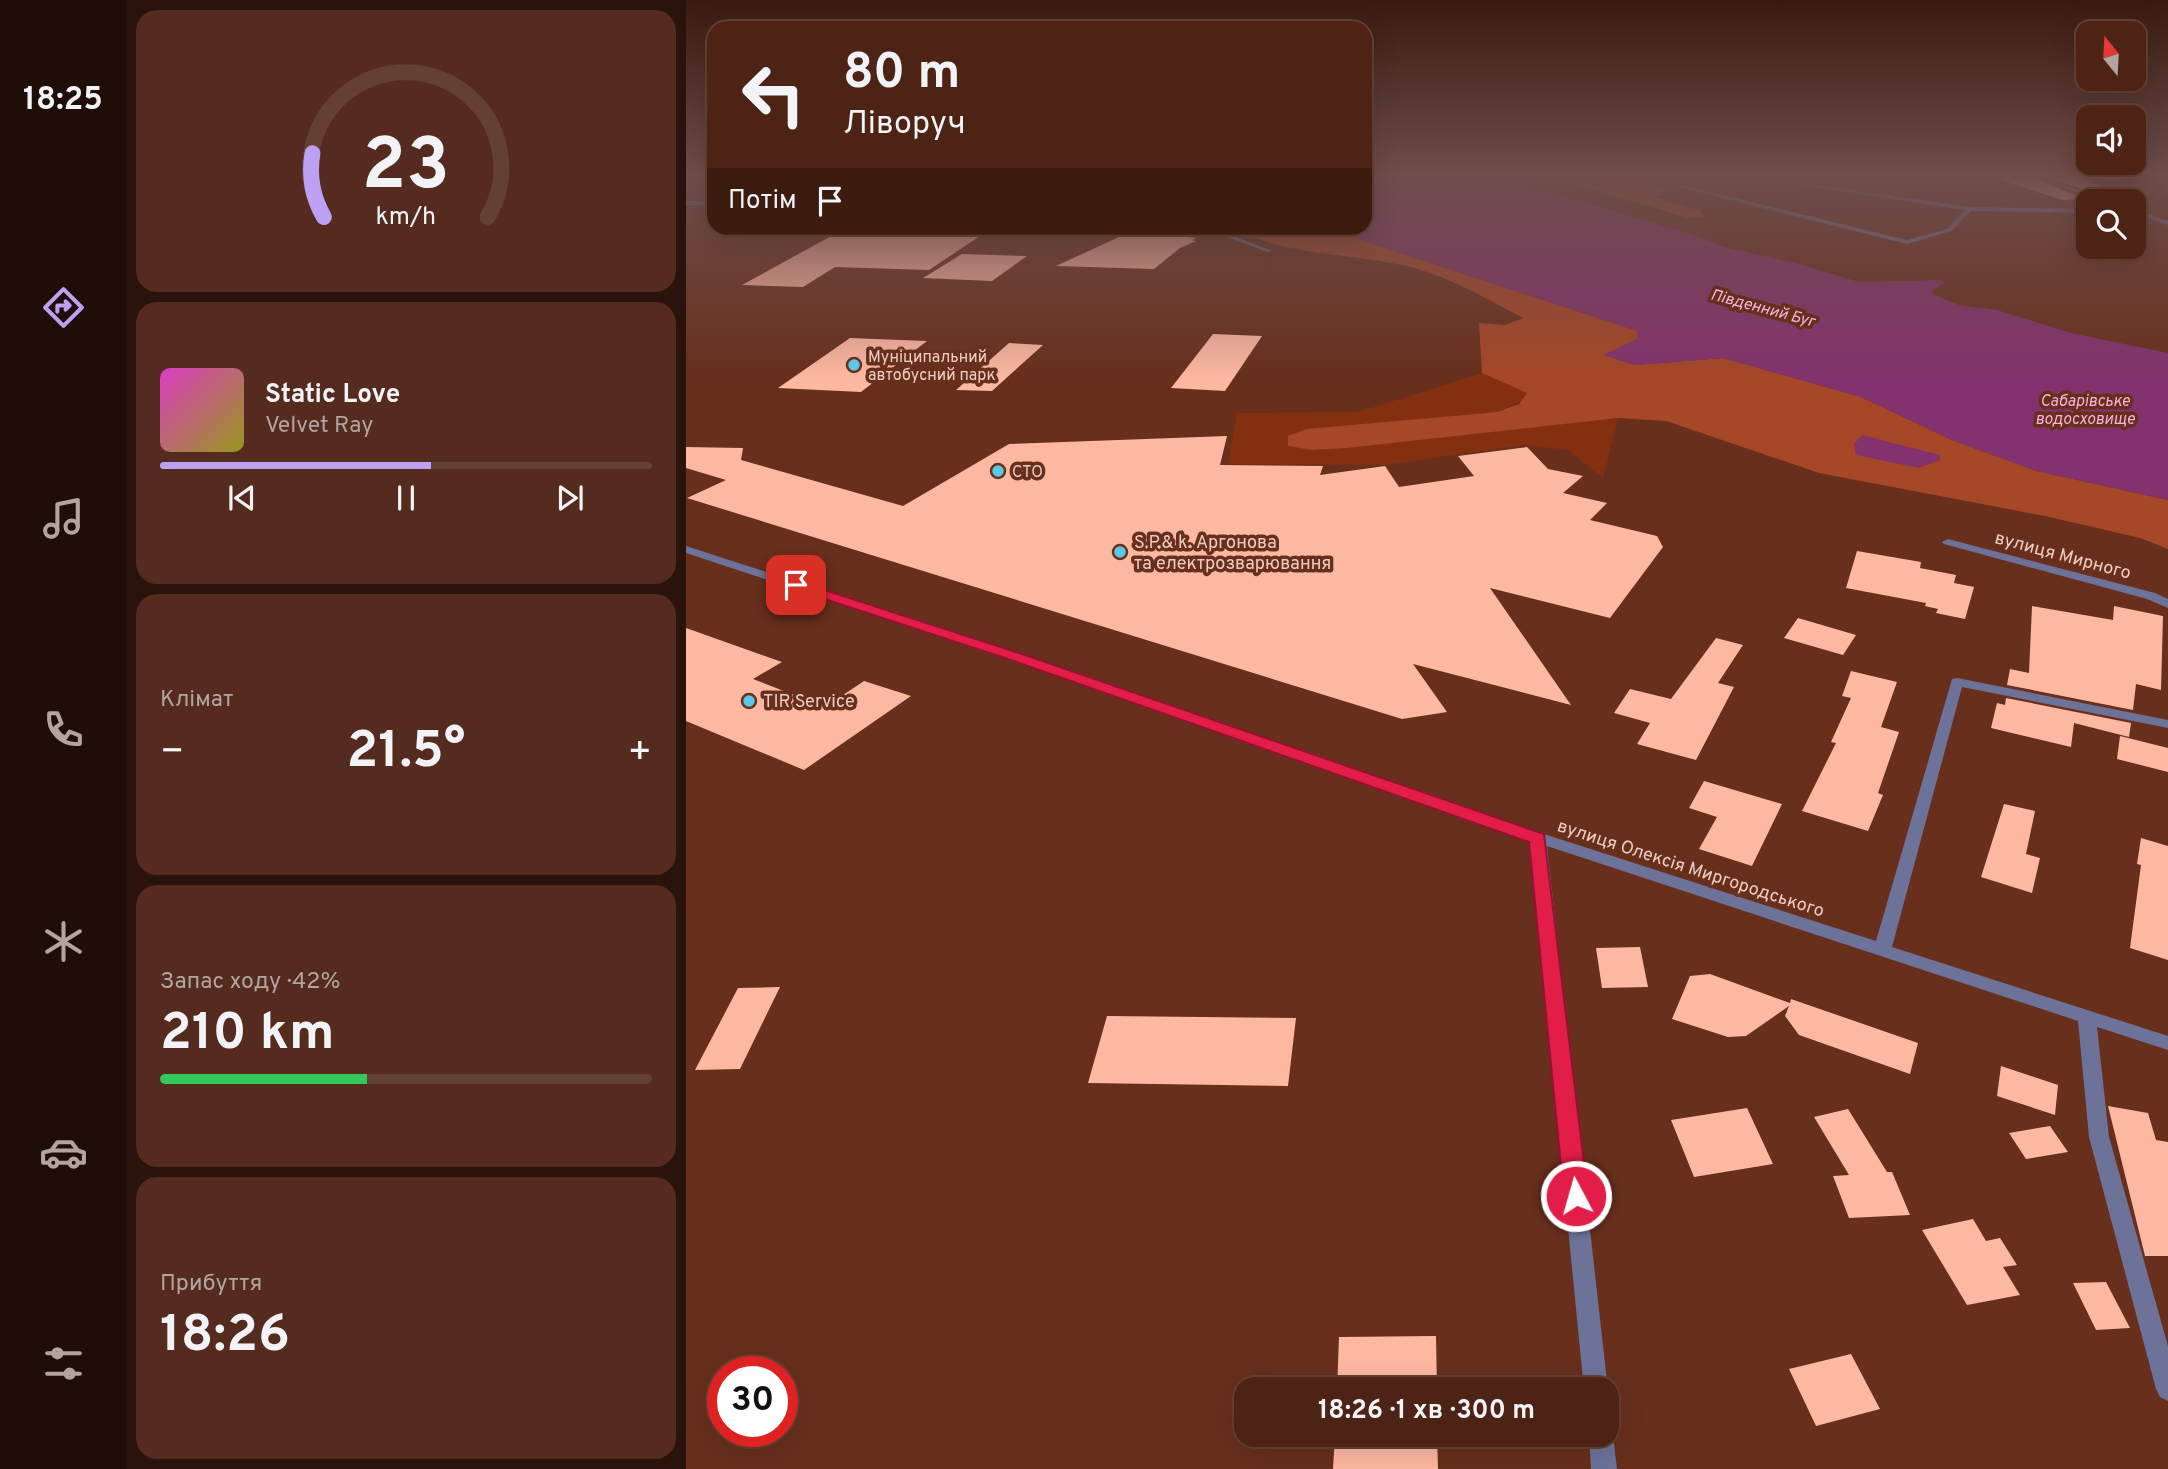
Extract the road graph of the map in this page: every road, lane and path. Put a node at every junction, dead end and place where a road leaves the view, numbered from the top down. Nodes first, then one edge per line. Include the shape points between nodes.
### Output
1 (1249, 244) edge
2 (1269, 251) dead end
3 (1948, 542) dead end
4 (686, 549) edge
5 (2168, 604) edge
6 (2168, 724) edge
7 (1538, 838) junction
8 (1882, 950) junction
9 (2087, 1016) junction
10 (2168, 1043) edge
11 (1595, 1377) edge
12 (2168, 1389) edge
13 (1602, 1447) edge
14 (1604, 1469) edge

1 - 2 street
3 - 5 street, вулиця Мирного
4 - 7 street, вулиця Олексія Миргородського via 1019,658
6 - 8 street via 1957,682
7 - 8 street, вулиця Олексія Миргородського
7 - 11 street
8 - 9 street, вулиця Олексія Миргородського
9 - 10 street, вулиця Олексія Миргородського
9 - 12 street via 2099,1137
13 - 14 street

